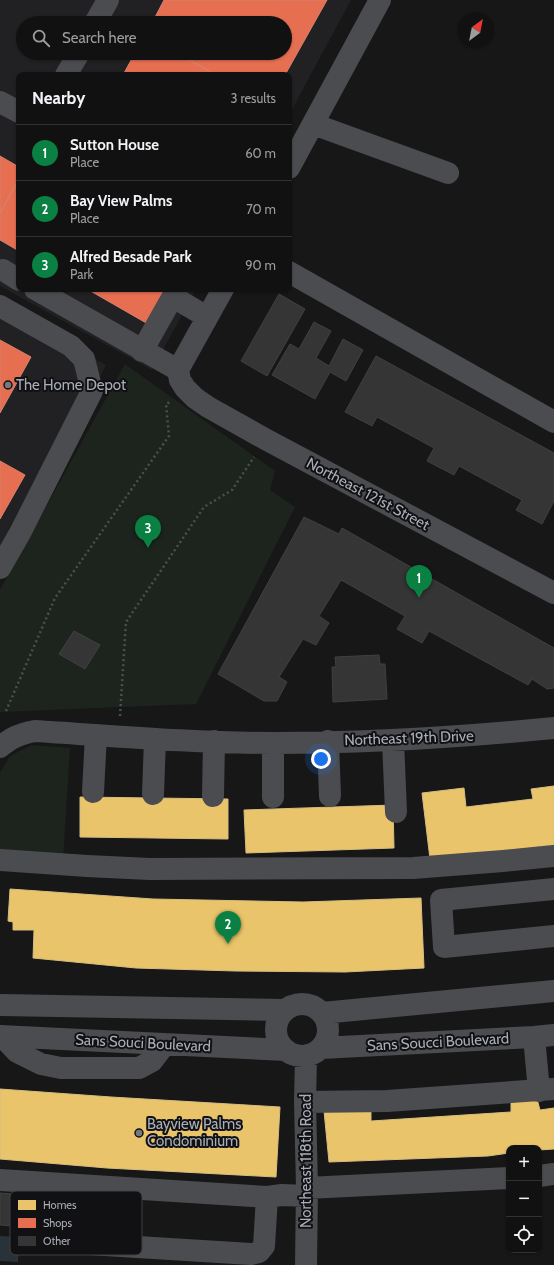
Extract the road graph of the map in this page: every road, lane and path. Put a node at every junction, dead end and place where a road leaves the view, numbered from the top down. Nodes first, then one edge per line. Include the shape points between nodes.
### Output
1 (108, 0) edge
2 (380, 0) edge
3 (99, 16) edge
4 (75, 60) edge
5 (68, 72) edge
6 (0, 102) edge
7 (16, 110) edge
8 (313, 124) junction
9 (292, 162) edge
10 (448, 173) dead end
11 (292, 274) edge
12 (40, 292) edge
13 (221, 292) edge
14 (175, 293) edge
15 (0, 306) edge
16 (207, 317) junction
17 (142, 351) junction
18 (181, 379) junction
19 (554, 422) edge
20 (256, 455) dead end
21 (0, 568) edge
22 (554, 593) edge
23 (6, 711) dead end
24 (120, 718) dead end
25 (554, 728) edge
26 (96, 735) junction
27 (155, 739) junction
28 (393, 740) junction
29 (214, 741) junction
30 (328, 741) junction
31 (274, 743) junction
32 (0, 747) edge
33 (93, 792) dead end
34 (153, 794) dead end
35 (213, 796) dead end
36 (330, 796) dead end
37 (274, 797) dead end
38 (396, 812) dead end
39 (554, 856) edge
40 (0, 860) edge
41 (554, 889) edge
42 (554, 936) edge
43 (554, 991) edge
44 (0, 1005) edge
45 (285, 1010) junction
46 (322, 1013) junction
47 (544, 1036) edge
48 (1, 1037) edge
49 (165, 1044) junction
50 (304, 1051) junction
51 (547, 1090) edge
52 (305, 1102) junction
53 (554, 1174) edge
54 (542, 1176) edge
55 (506, 1178) edge
56 (0, 1180) edge
57 (307, 1192) junction
58 (267, 1197) junction
59 (142, 1247) edge
60 (306, 1265) edge

1 - 3 street
2 - 8 street
4 - 5 street
6 - 7 street
8 - 9 street
8 - 10 street
11 - 19 street
12 - 17 street, Northeast 121st Street
13 - 16 street
14 - 16 street
14 - 17 street
15 - 21 street via 71,346 84,359 92,391
16 - 18 street
17 - 18 street, Northeast 121st Street
18 - 22 street, Northeast 121st Street via 195,398 208,407
18 - 23 path via 166,404 169,436 55,598
20 - 24 path via 232,490 204,507 126,622
25 - 28 street, Northeast 19th Drive
26 - 27 street, Northeast 19th Drive
26 - 32 street, Northeast 19th Drive via 35,731 10,738
26 - 33 street
27 - 29 street, Northeast 19th Drive
27 - 34 street
28 - 30 street, Northeast 19th Drive
28 - 38 street
29 - 31 street, Northeast 19th Drive
29 - 35 street
30 - 31 street, Northeast 19th Drive
30 - 36 street
31 - 37 street
39 - 40 street via 413,868 150,869
41 - 42 street via 440,900 444,947
43 - 46 street
44 - 45 street
45 - 46 street via 292,1005 300,1004 312,1006
45 - 50 street via 276,1022 280,1045
46 - 50 street via 328,1027 325,1042
47 - 50 street, Sans Soucci Boulevard
47 - 51 street
48 - 49 street, Sans Souci Boulevard
48 - 49 street via 17,1052 40,1064 61,1068 139,1068 152,1061
49 - 50 street, Sans Souci Boulevard
50 - 52 street, Northeast 118th Road
51 - 52 street via 387,1101
52 - 57 street, Northeast 118th Road
53 - 54 street
55 - 57 street
56 - 58 street
57 - 58 street
57 - 60 street, Northeast 118th Road
58 - 59 street via 264,1246 259,1252 251,1254

